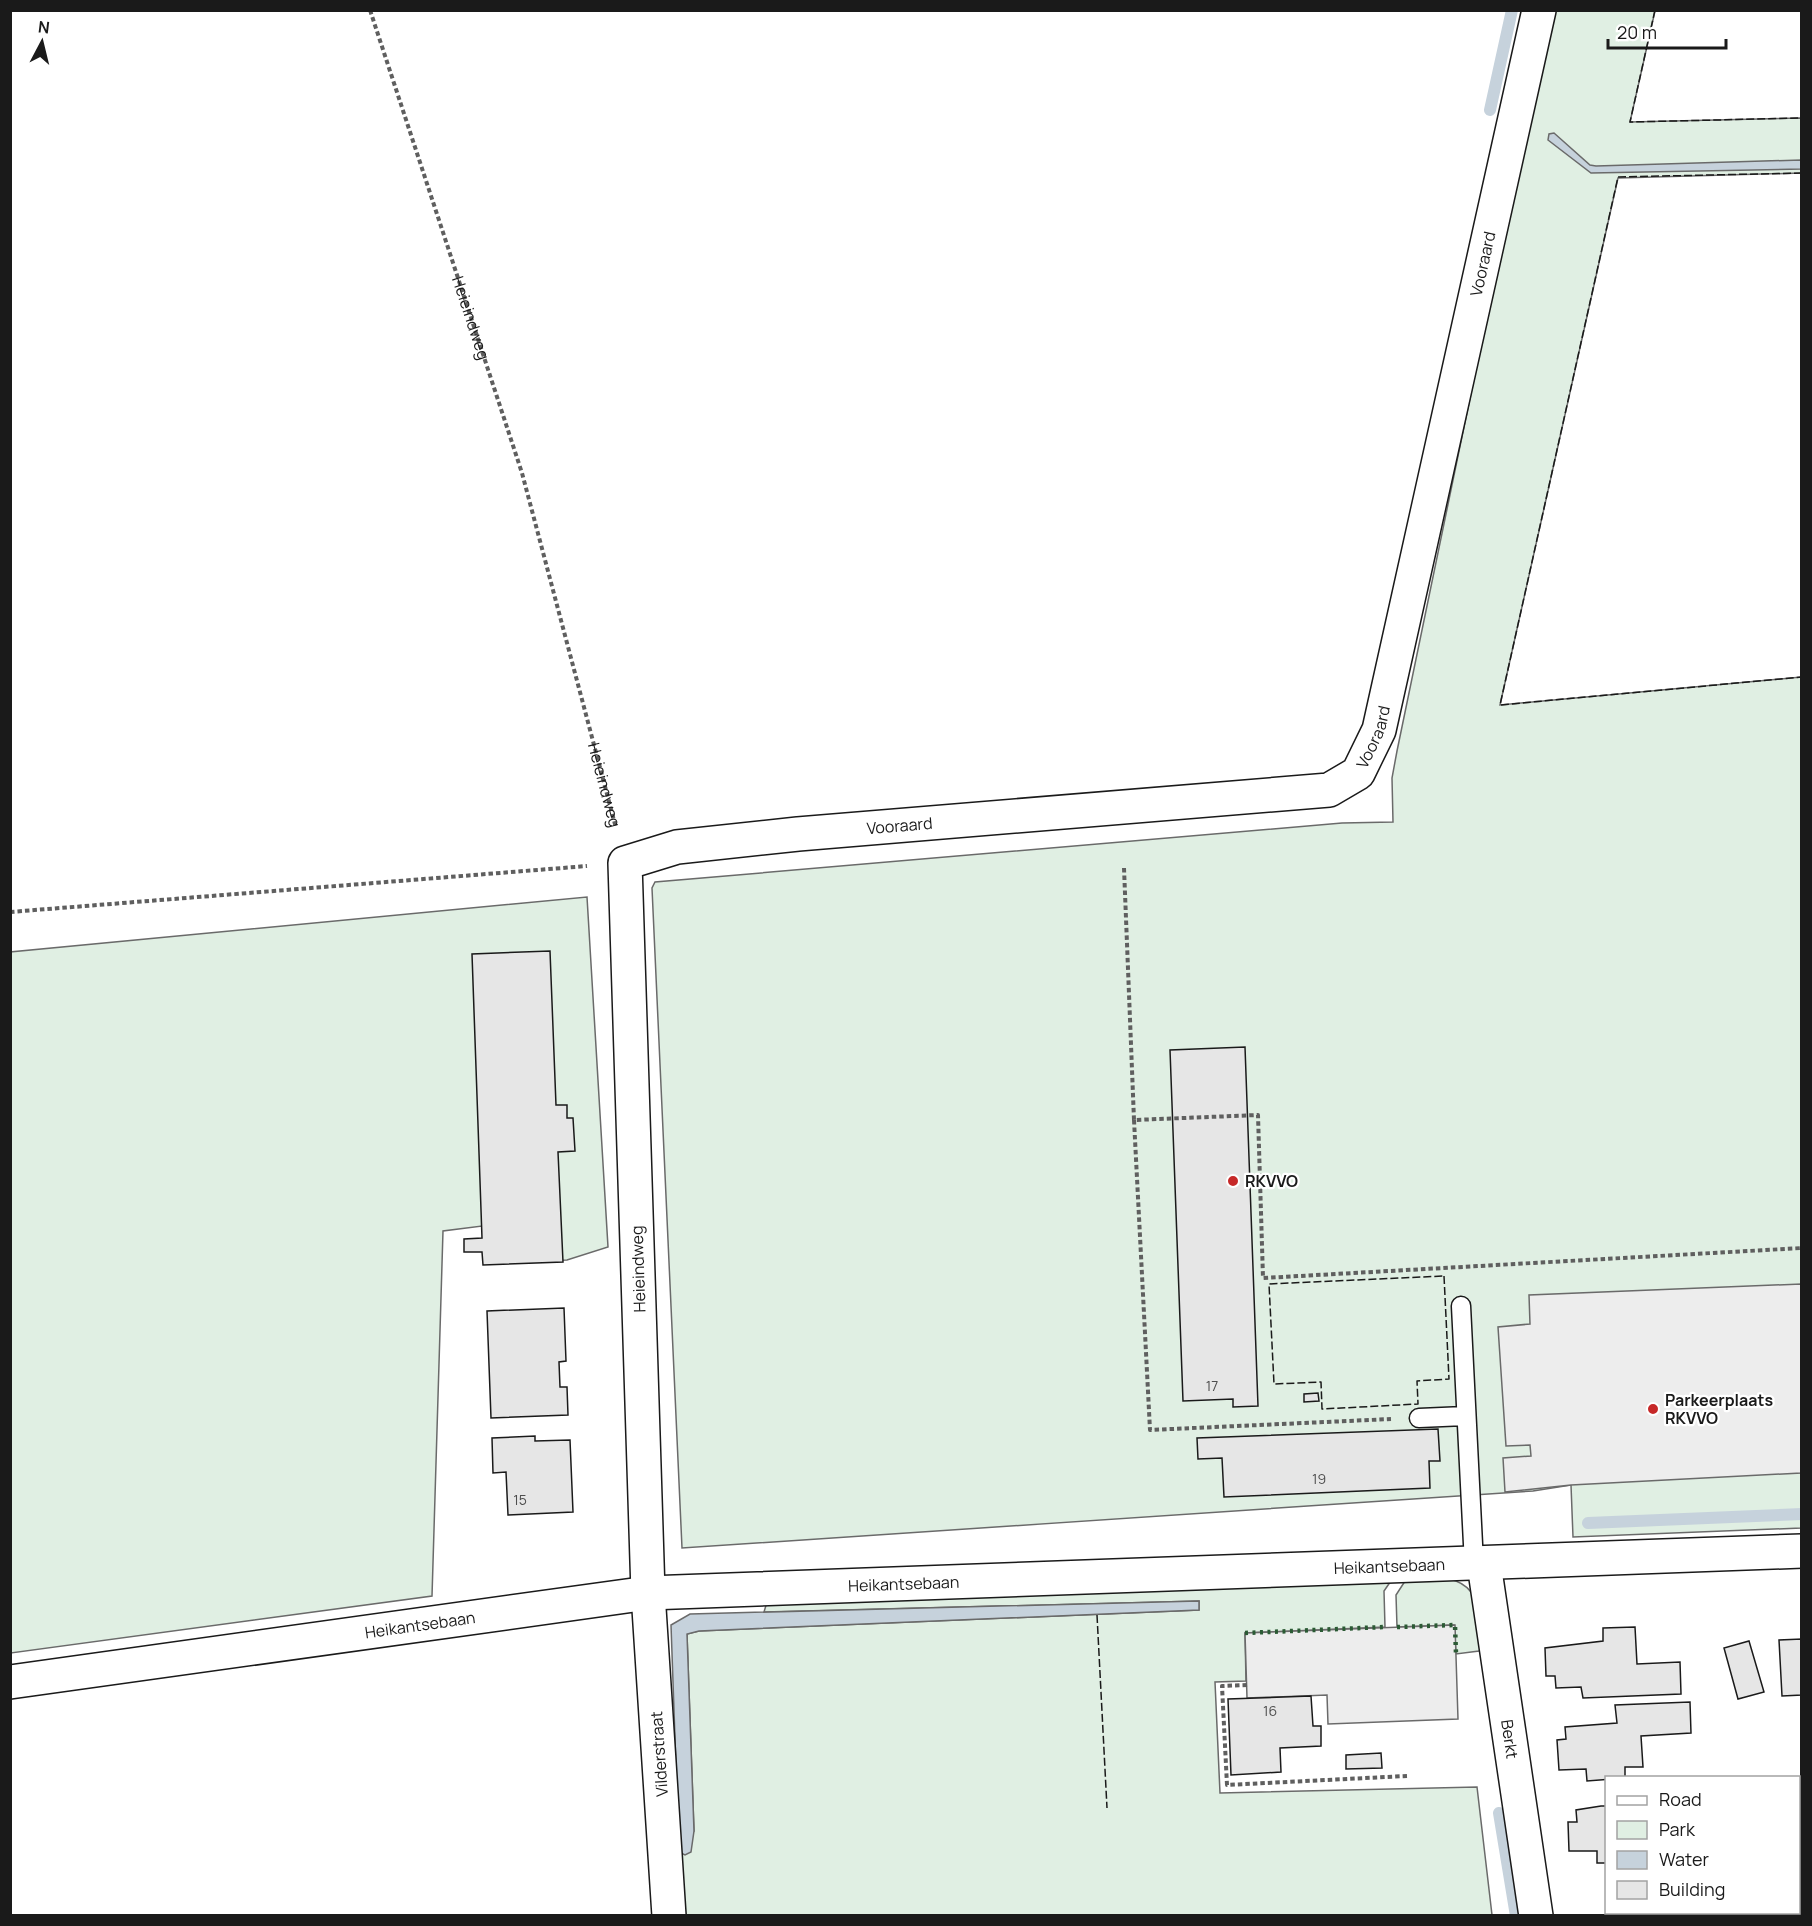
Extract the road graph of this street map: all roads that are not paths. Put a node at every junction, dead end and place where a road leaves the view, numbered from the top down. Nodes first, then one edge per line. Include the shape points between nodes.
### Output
1 (1539, 10) edge
2 (625, 863) joint
3 (1461, 1306) dead end
4 (1465, 1416) junction
5 (1419, 1418) road end
6 (1802, 1551) edge
7 (1479, 1564) junction
8 (648, 1593) junction
9 (10, 1682) edge
10 (669, 1916) edge
11 (1536, 1916) edge

1 - 2 street, Vooraard via 1379,729 1358,773 1329,790 798,834 678,847
2 - 8 street, Heieindweg
3 - 4 lane
4 - 5 lane
4 - 7 lane
6 - 7 street, Heikantsebaan
7 - 8 street, Heikantsebaan
7 - 11 street, Berkt
8 - 9 street, Heikantsebaan
8 - 10 street, Vilderstraat

